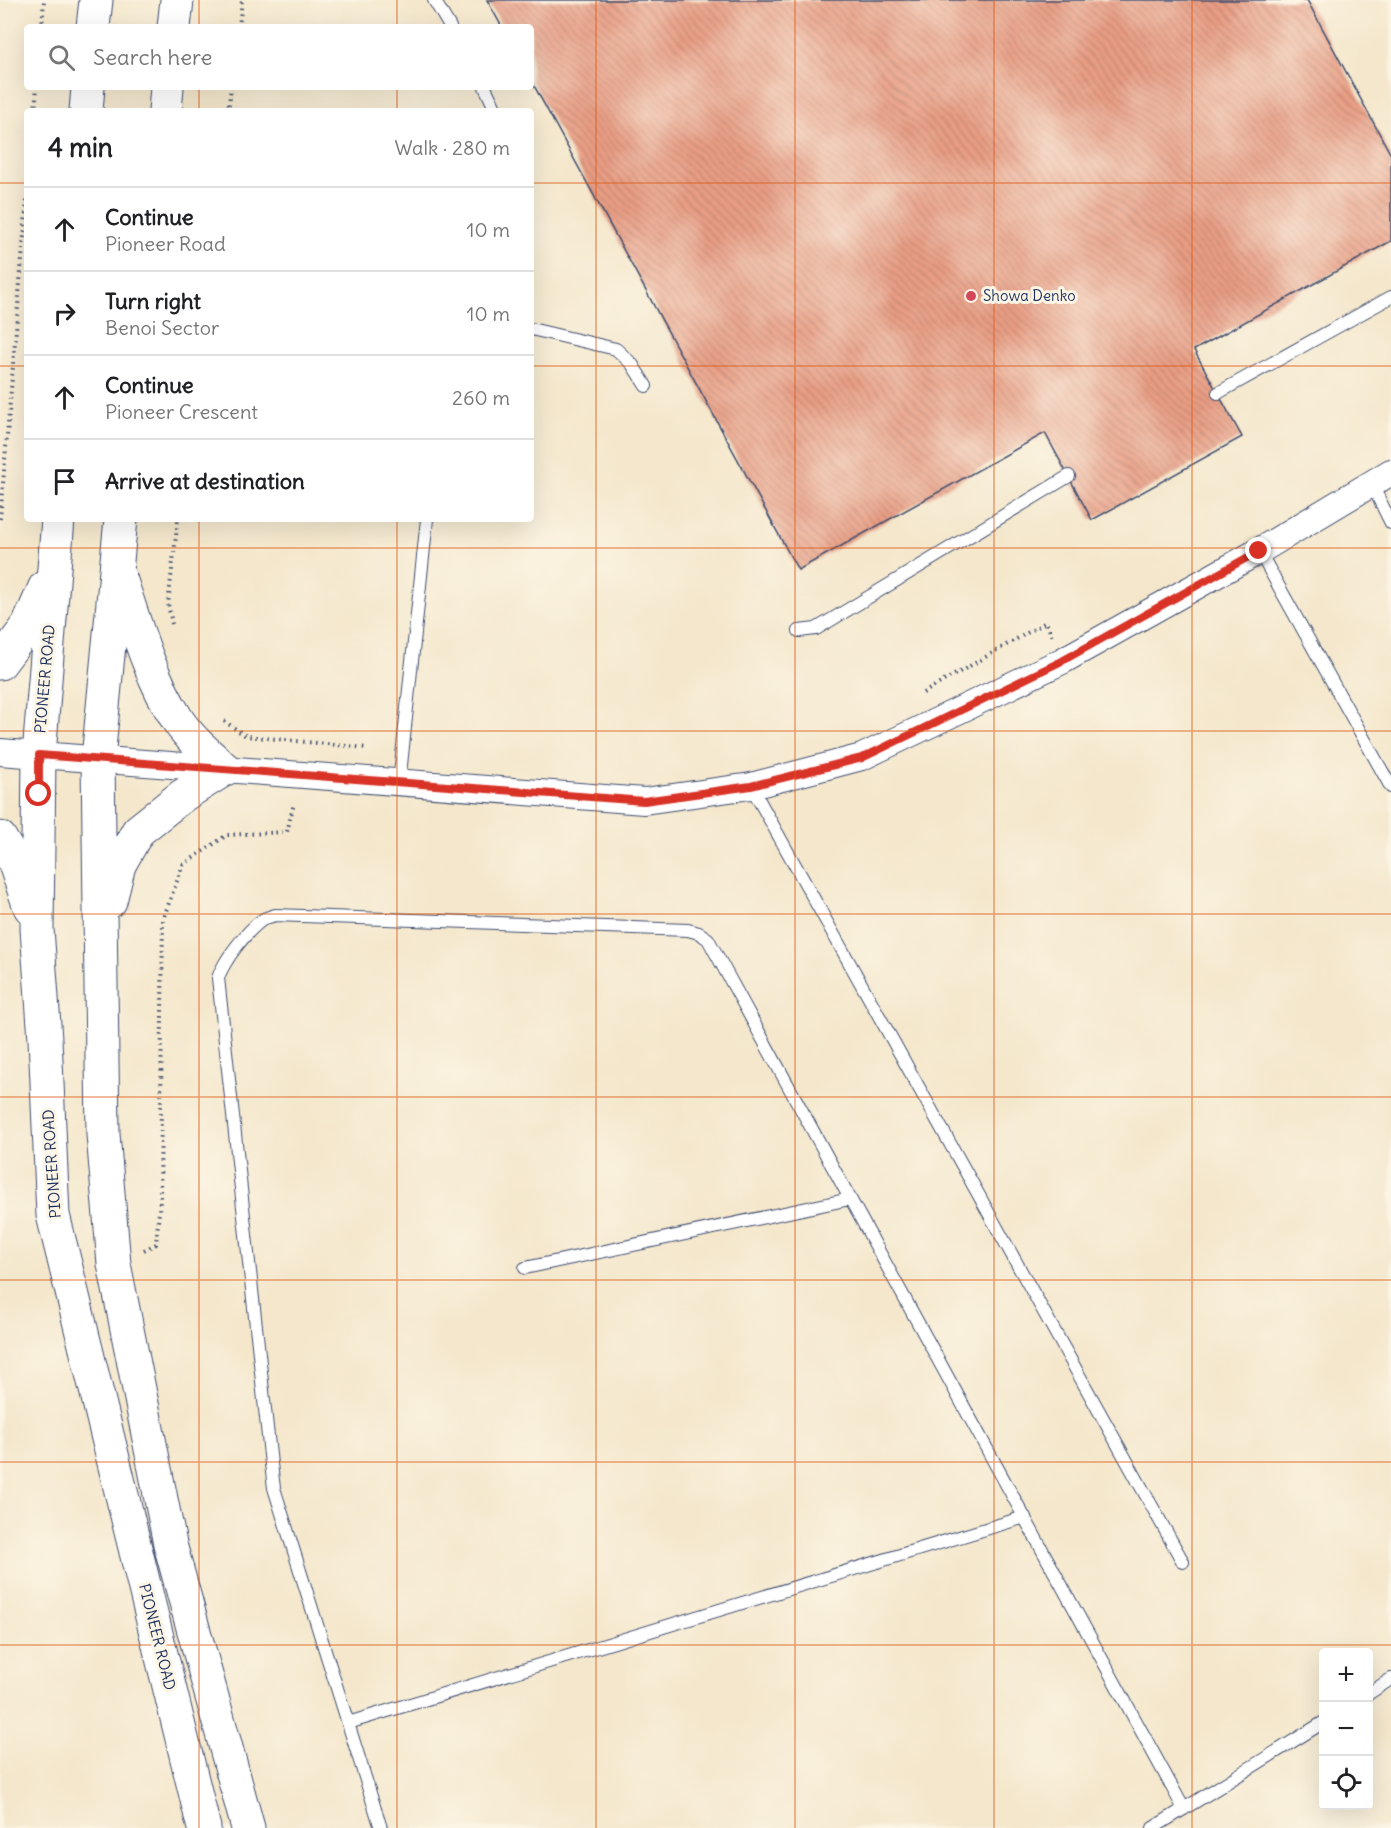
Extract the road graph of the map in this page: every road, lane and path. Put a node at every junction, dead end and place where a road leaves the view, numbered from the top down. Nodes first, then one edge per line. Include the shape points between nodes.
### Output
1 (44, 0) edge
2 (96, 0) edge
3 (177, 0) edge
4 (242, 0) edge
5 (434, 0) edge
6 (42, 24) edge
7 (93, 24) edge
8 (174, 24) edge
9 (239, 24) edge
10 (448, 24) edge
11 (37, 90) edge
12 (88, 90) edge
13 (167, 90) edge
14 (231, 90) edge
15 (486, 90) edge
16 (34, 108) edge
17 (86, 108) edge
18 (165, 108) edge
19 (228, 108) edge
20 (494, 108) edge
21 (24, 235) edge
22 (1391, 297) edge
23 (534, 330) edge
24 (646, 386) dead end
25 (1218, 393) dead end
26 (1069, 476) dead end
27 (1381, 477) edge
28 (0, 519) edge
29 (57, 522) edge
30 (121, 522) edge
31 (178, 522) edge
32 (427, 522) edge
33 (1391, 523) edge
34 (1259, 551) junction
35 (54, 566) junction
36 (117, 568) junction
37 (172, 627) dead end
38 (799, 631) dead end
39 (1062, 661) junction
40 (0, 663) edge
41 (915, 698) dead end
42 (220, 719) dead end
43 (0, 752) edge
44 (402, 752) junction
45 (39, 755) junction
46 (98, 759) junction
47 (225, 769) junction
48 (302, 774) junction
49 (399, 784) junction
50 (751, 786) junction
51 (1391, 787) edge
52 (0, 838) edge
53 (37, 929) junction
54 (101, 963) junction
55 (850, 1199) junction
56 (114, 1264) junction
57 (525, 1268) dead end
58 (1024, 1517) junction
59 (1183, 1562) dead end
60 (1391, 1679) edge
61 (1373, 1691) edge
62 (348, 1723) junction
63 (1319, 1725) edge
64 (1184, 1809) junction
65 (244, 1826) edge
66 (204, 1828) edge
67 (381, 1828) edge
68 (1153, 1828) edge

1 - 6 path
2 - 7 main road
3 - 8 main road
4 - 9 path
5 - 10 lane
11 - 16 path
12 - 17 main road
13 - 18 main road
14 - 19 path
15 - 20 lane
21 - 28 path
22 - 25 lane
23 - 24 lane via 616,350 633,364
26 - 38 lane via 816,628
27 - 33 lane
27 - 34 street
29 - 35 main road, PIONEER ROAD
30 - 36 main road
31 - 37 path via 168,604
32 - 44 lane
34 - 39 street
34 - 51 lane
35 - 40 main road via 28,626
35 - 45 main road, PIONEER ROAD
36 - 46 main road
36 - 47 main road via 159,688 178,721
39 - 41 path via 1046,622
39 - 50 street via 862,758
42 - 44 path via 246,736
43 - 45 street
44 - 49 lane
45 - 46 street
45 - 53 main road, PIONEER ROAD
46 - 47 street
46 - 54 main road
47 - 48 street
47 - 54 main road via 138,831 119,865
48 - 49 street
48 - 56 path via 287,832 227,835 183,865 163,919 160,1201 156,1244
49 - 50 street via 644,801
50 - 59 lane
52 - 53 main road via 14,861
53 - 66 main road, PIONEER ROAD via 53,1215
54 - 56 main road via 103,1134
55 - 57 lane
55 - 58 lane
55 - 62 lane via 708,939 699,933 275,915 258,924 226,960 218,978 271,1464 274,1488
56 - 65 main road via 170,1544
58 - 62 lane
58 - 64 lane
60 - 61 lane
62 - 67 lane
63 - 64 lane
64 - 68 lane

